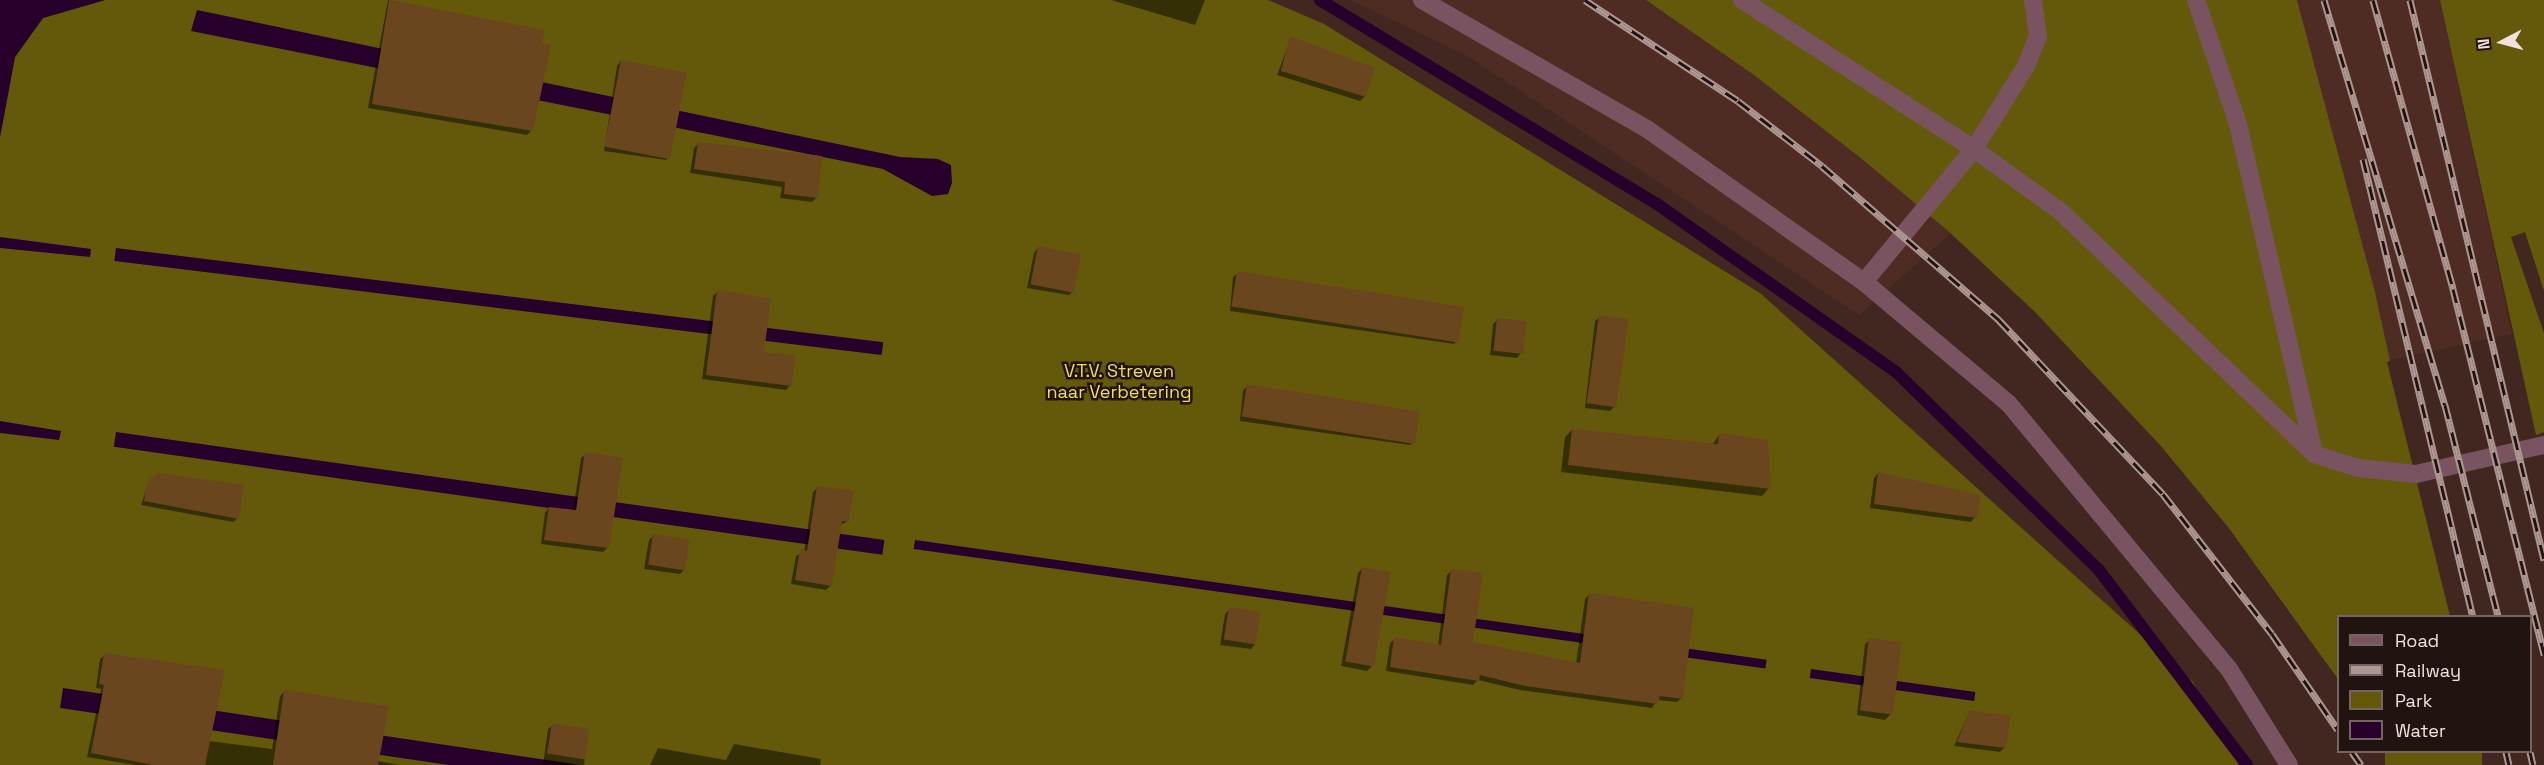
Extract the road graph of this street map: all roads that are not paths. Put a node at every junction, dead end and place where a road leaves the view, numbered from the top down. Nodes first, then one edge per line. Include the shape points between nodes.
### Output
1 (1422, 0) edge
2 (1742, 0) edge
3 (2033, 0) edge
4 (2196, 0) edge
5 (1974, 149) junction
6 (1864, 282) junction
7 (2544, 445) edge
8 (2314, 454) junction
9 (2289, 765) edge

1 - 6 lane via 1647,129
2 - 5 lane
3 - 5 lane via 2038,36 2026,66
4 - 8 lane via 2238,124
5 - 6 lane
5 - 8 lane via 2060,211
6 - 9 lane via 2009,404 2229,669
7 - 8 lane via 2416,474 2358,468

